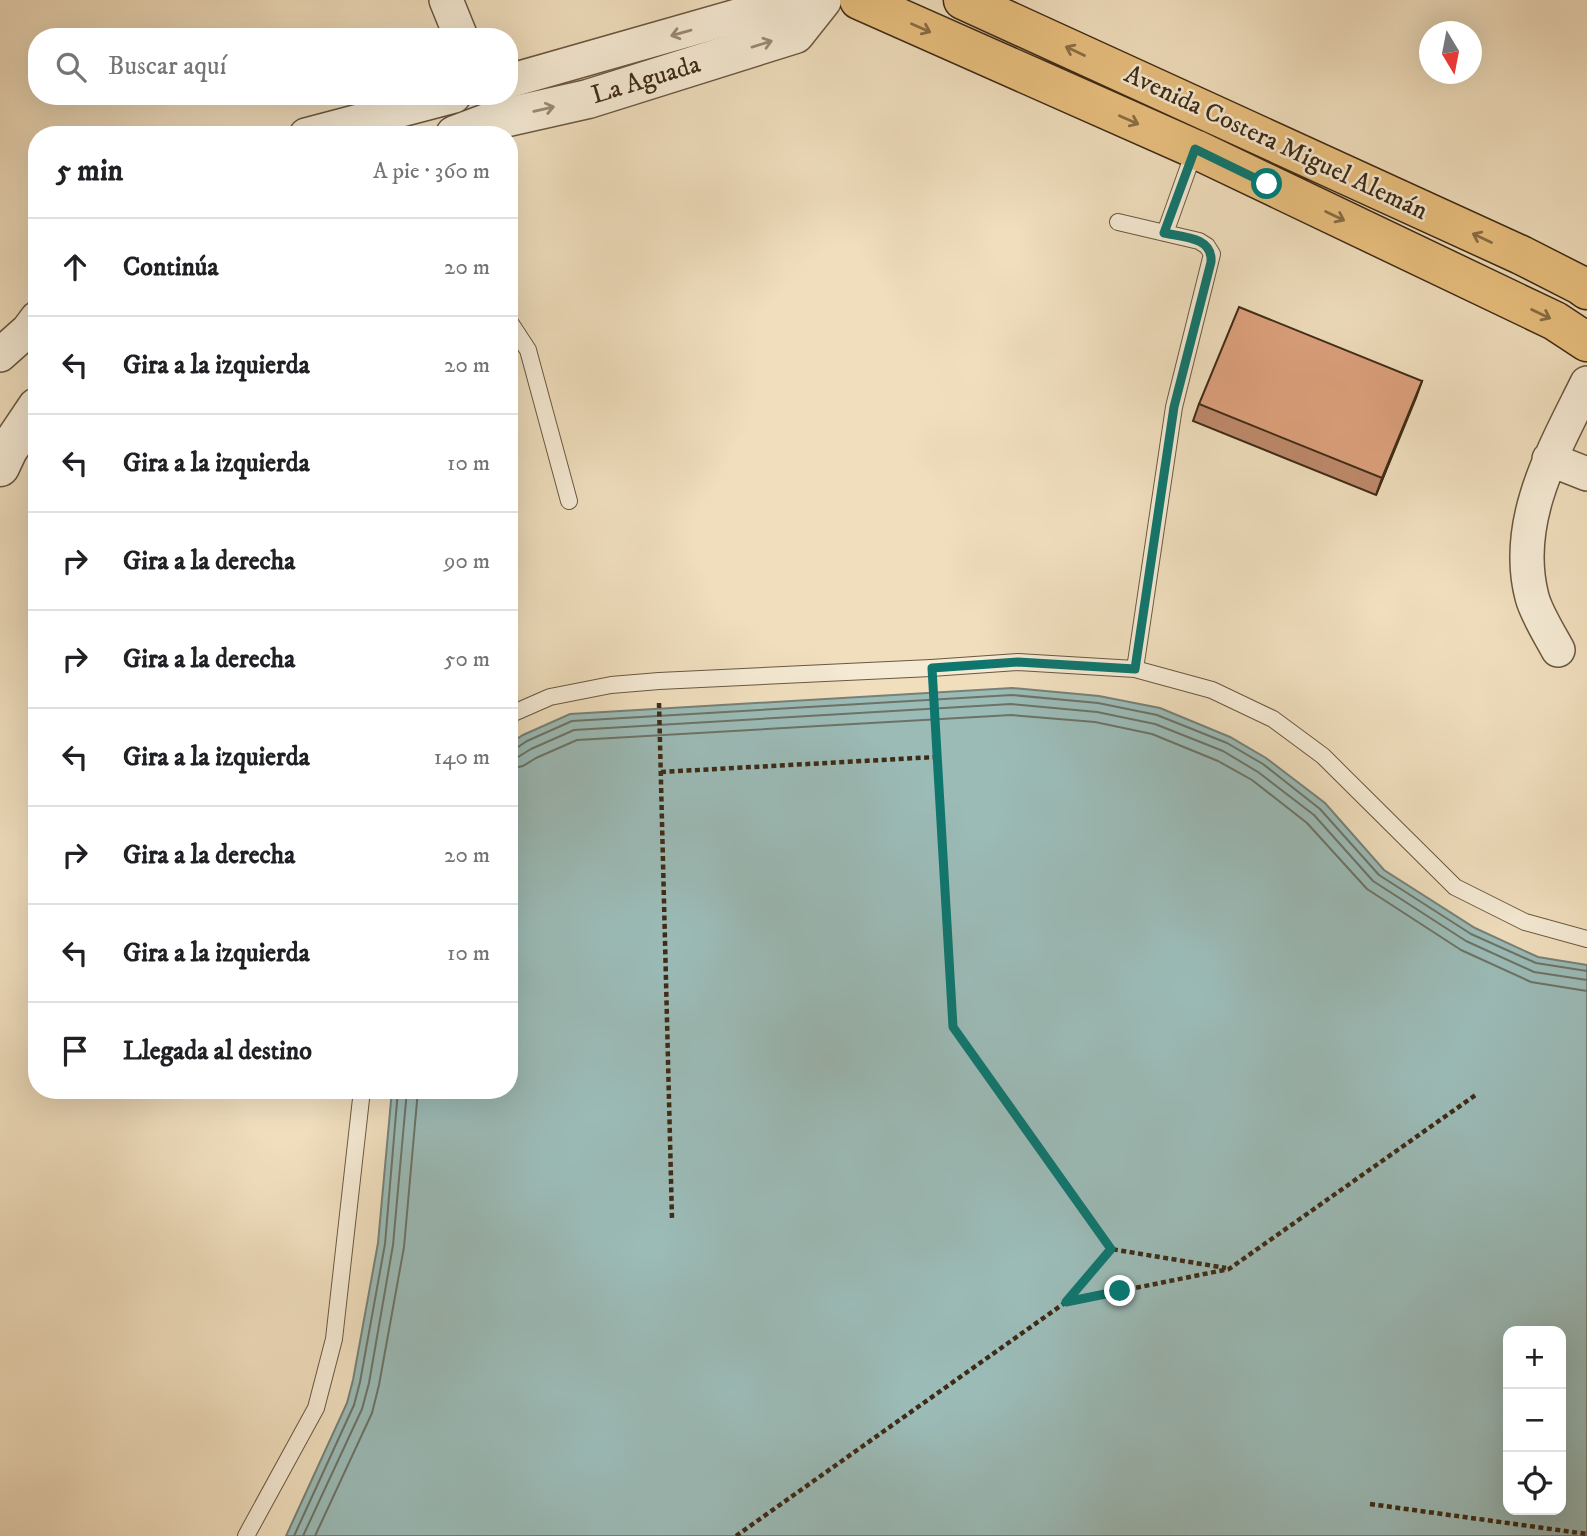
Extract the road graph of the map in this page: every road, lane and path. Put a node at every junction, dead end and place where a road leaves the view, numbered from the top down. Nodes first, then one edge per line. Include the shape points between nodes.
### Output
1 (793, 0) edge
2 (822, 0) edge
3 (859, 0) edge
4 (964, 0) edge
5 (444, 1) edge
6 (457, 28) edge
7 (518, 78) edge
8 (420, 105) edge
9 (491, 108) edge
10 (340, 126) edge
11 (467, 126) edge
12 (1195, 149) junction
13 (1118, 222) dead end
14 (1164, 233) junction
15 (1585, 286) edge
16 (28, 331) edge
17 (518, 335) edge
18 (1587, 342) edge
19 (0, 355) edge
20 (1587, 383) edge
21 (28, 419) edge
22 (3, 454) edge
23 (1549, 459) junction
24 (1587, 474) edge
25 (569, 501) dead end
26 (1558, 650) dead end
27 (932, 668) junction
28 (1135, 669) junction
29 (659, 681) junction
30 (518, 711) edge
31 (936, 757) junction
32 (661, 772) junction
33 (1587, 939) edge
34 (1477, 1094) dead end
35 (361, 1099) edge
36 (672, 1219) dead end
37 (1111, 1249) junction
38 (1229, 1269) junction
39 (1066, 1302) junction
40 (1370, 1504) dead end
41 (1587, 1534) edge
42 (246, 1536) edge
43 (736, 1536) edge

1 -> 7 street
9 -> 2 street, La Aguada via 588,99 795,34
3 -> 12 main road, Avenida Costera Miguel Alemán
15 -> 4 main road, Avenida Costera Miguel Alemán
5 - 6 street
8 - 10 street
9 - 11 street, La Aguada
12 - 14 lane
12 -> 18 main road, Avenida Costera Miguel Alemán via 1555,321
13 - 14 lane
14 - 28 lane via 1199,241 1212,254 1174,407
16 - 19 street
17 - 25 lane via 528,350
20 - 23 street
21 - 22 street
23 - 24 street
23 - 26 street via 1529,525 1527,564 1532,599
27 - 28 lane via 1018,662
27 - 29 lane
27 - 31 path
28 - 33 lane via 1212,690 1273,719 1322,756 1455,887 1525,922
29 - 30 lane via 550,697
29 - 32 path
31 - 32 path
31 - 37 path via 953,1027
32 - 36 path
34 - 38 path
35 - 42 lane via 334,1339 316,1408
37 - 38 path
37 - 39 path
38 - 39 path
39 - 43 path
40 - 41 path

